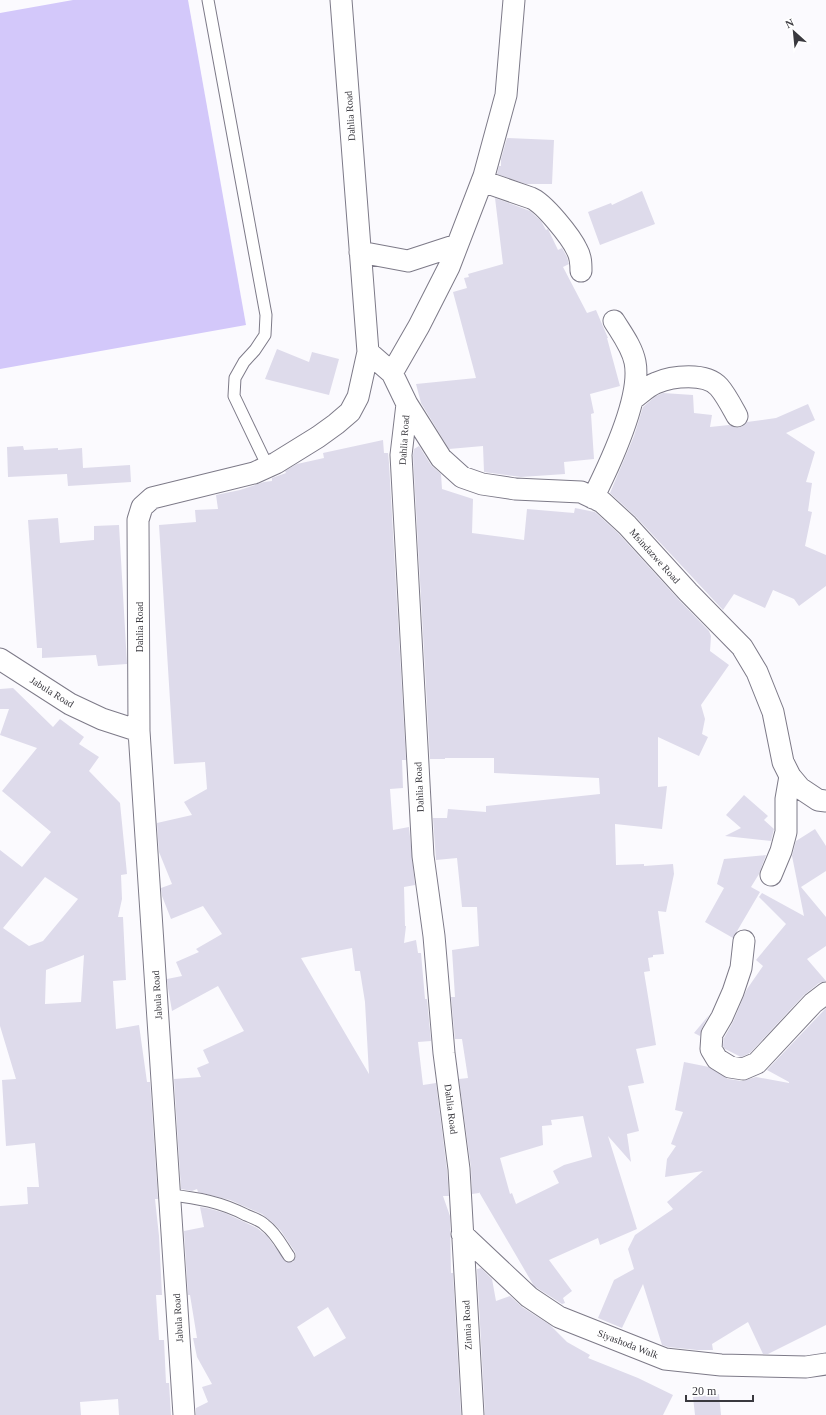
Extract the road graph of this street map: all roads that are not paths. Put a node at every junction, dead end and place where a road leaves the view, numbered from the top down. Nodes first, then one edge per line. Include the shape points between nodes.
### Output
1 (208, 0) edge
2 (341, 0) edge
3 (514, 0) edge
4 (482, 181) junction
5 (457, 245) junction
6 (360, 252) junction
7 (581, 272) dead end
8 (614, 321) dead end
9 (368, 352) junction
10 (392, 374) junction
11 (633, 398) junction
12 (407, 404) junction
13 (737, 416) dead end
14 (268, 467) junction
15 (593, 498) junction
16 (0, 659) edge
17 (139, 731) junction
18 (790, 776) junction
19 (826, 801) edge
20 (771, 875) dead end
21 (744, 941) dead end
22 (826, 993) edge
23 (170, 1195) junction
24 (462, 1234) junction
25 (289, 1256) dead end
26 (826, 1364) edge
27 (184, 1415) edge
28 (473, 1415) edge

1 - 14 lane via 266,315 265,335 235,378 234,396
2 - 6 street, Dahlia Road
3 - 4 street via 506,95
4 - 5 street
4 - 7 street via 537,200 577,248
5 - 6 street via 408,261
5 - 10 street via 449,267
6 - 9 street, Dahlia Road
8 - 11 street via 635,362
9 - 10 street, Dahlia Road
9 - 14 street, Dahlia Road via 358,397 350,412 318,437
10 - 12 street, Dahlia Road
11 - 13 street via 655,383 674,378 709,379 719,386
11 - 15 street via 612,460
12 - 15 street, Msindazwe Road via 441,458 462,477 482,484 515,489 581,492
12 - 24 street, Dahlia Road via 401,455 423,856 459,1169
14 - 17 street, Dahlia Road via 254,473 152,498 142,507 138,520
15 - 18 street, Msindazwe Road via 602,502 627,525 742,647 757,672 773,712 783,762
16 - 17 street, Jabula Road via 70,704 102,719
17 - 23 street, Jabula Road
18 - 19 street, Msindazwe Road via 800,788 818,800
18 - 20 street via 786,799 786,832
21 - 22 street via 739,974 722,1017 712,1034 711,1049 717,1059 730,1067 743,1069 758,1063
23 - 25 lane via 218,1203 256,1219 274,1234
23 - 27 street, Jabula Road
24 - 26 street, Siyashoda Walk via 529,1297 559,1317 665,1359 736,1366 806,1367
24 - 28 street, Zinnia Road

